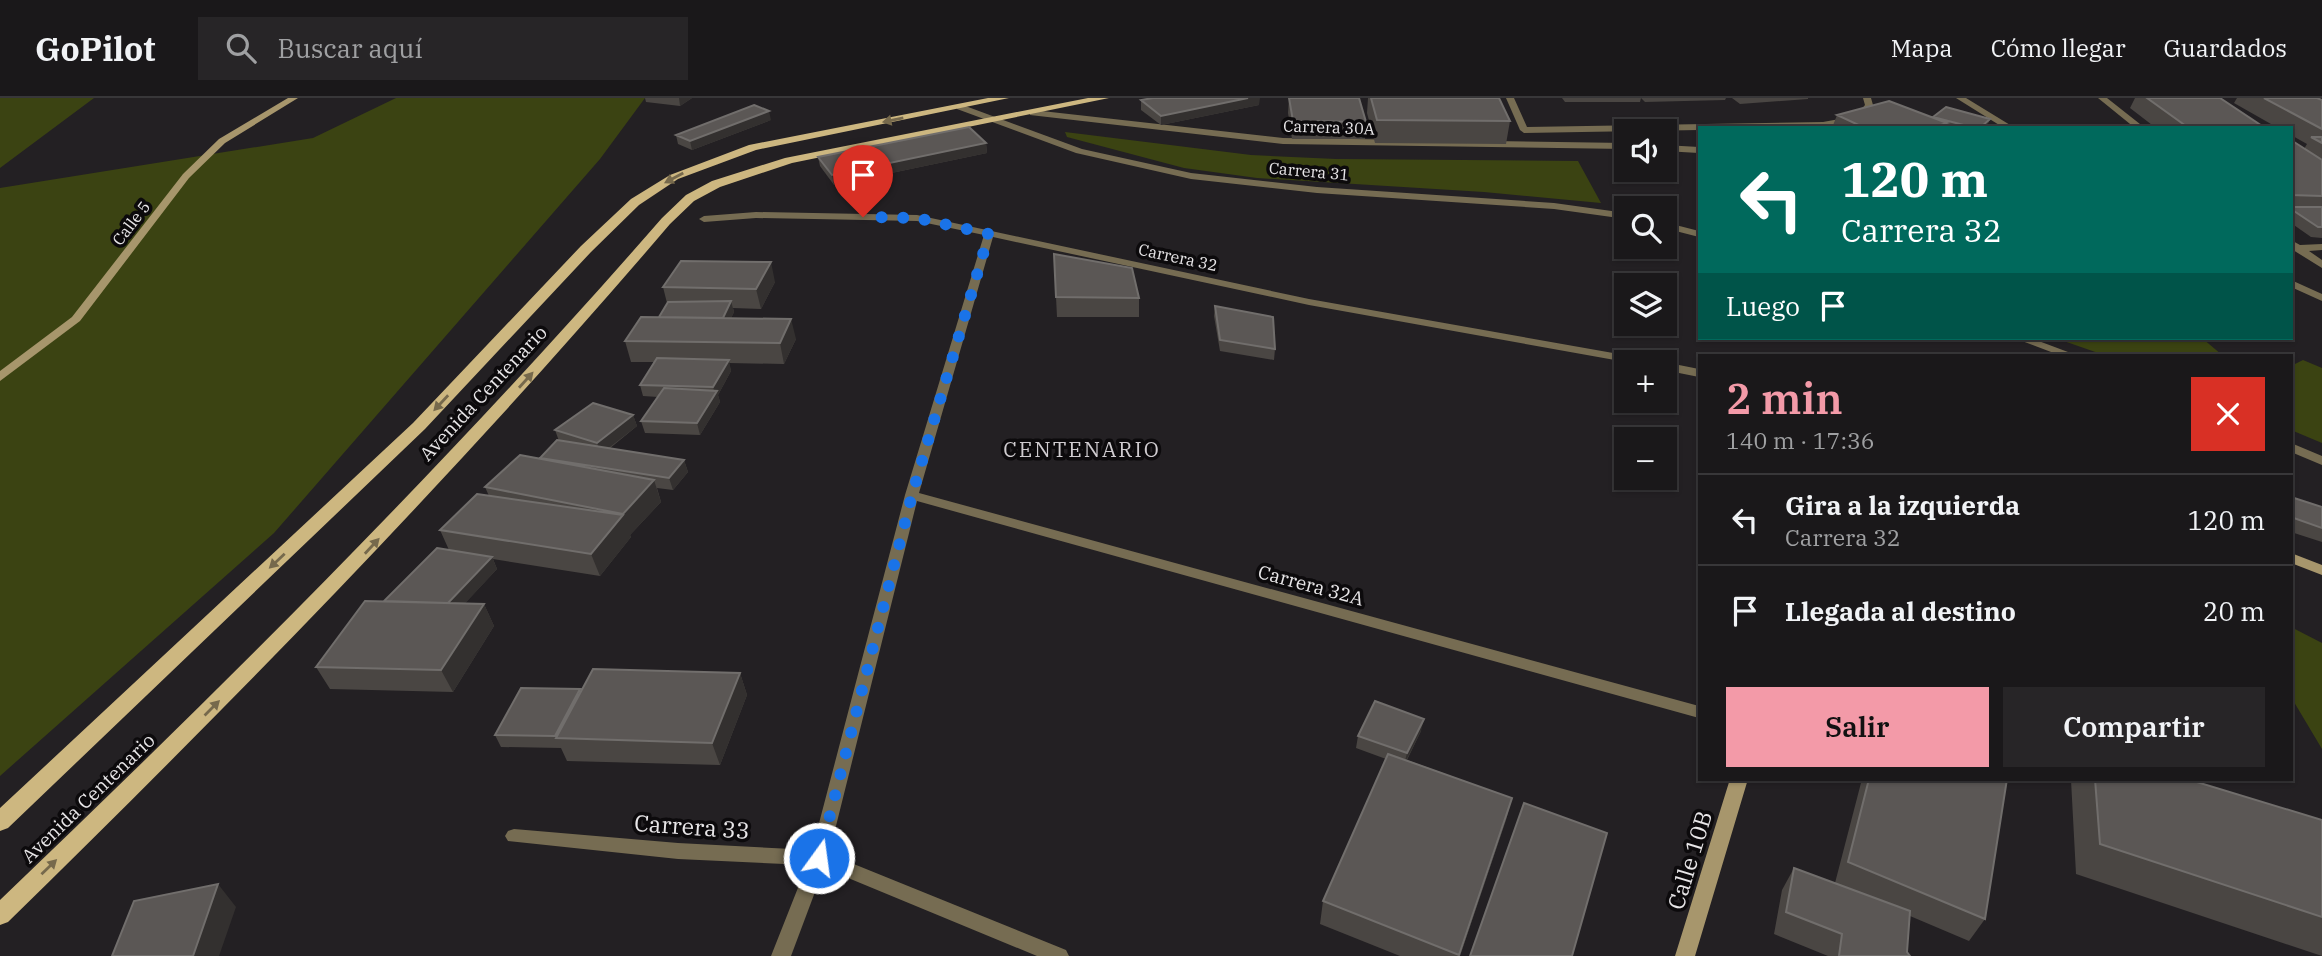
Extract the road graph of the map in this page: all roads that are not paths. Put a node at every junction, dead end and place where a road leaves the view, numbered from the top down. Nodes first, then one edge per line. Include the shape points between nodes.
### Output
1 (294, 98) edge
2 (1004, 98) edge
3 (1104, 98) edge
4 (1510, 98) edge
5 (1867, 98) edge
6 (1960, 98) edge
7 (2102, 98) edge
8 (960, 107) junction
9 (1033, 113) junction
10 (997, 120) junction
11 (1763, 126) edge
12 (2008, 126) edge
13 (2138, 126) edge
14 (1698, 127) edge
15 (1614, 146) edge
16 (753, 147) junction
17 (1677, 149) edge
18 (1698, 150) edge
19 (771, 165) junction
20 (1614, 214) edge
21 (704, 219) dead end
22 (1677, 228) edge
23 (989, 234) junction
24 (1698, 234) edge
25 (2294, 245) edge
26 (2322, 247) edge
27 (2322, 265) edge
28 (2293, 284) edge
29 (2322, 298) edge
30 (2026, 340) edge
31 (2067, 354) edge
32 (1614, 357) edge
33 (1677, 369) edge
34 (1698, 373) edge
35 (0, 377) edge
36 (2293, 448) edge
37 (2322, 461) edge
38 (912, 495) junction
39 (2293, 559) edge
40 (2322, 570) edge
41 (1698, 712) edge
42 (1738, 781) edge
43 (1, 822) edge
44 (514, 836) dead end
45 (819, 858) junction
46 (0, 915) edge
47 (781, 956) edge
48 (1059, 956) edge
49 (1685, 956) edge

1 - 35 street, Calle 5 via 222,141 186,176 76,319
2 - 8 main road, Avenida Centenario
3 - 9 main road, Avenida Centenario
4 - 14 street via 1524,130
5 - 11 street via 1869,105 1859,118 1823,125
6 - 12 street
7 - 13 street
8 - 10 street
8 -> 16 main road, Avenida Centenario
9 - 10 main road, Avenida Centenario
9 - 15 street, Carrera 30A via 1283,141
10 - 19 main road, Avenida Centenario
10 - 20 street, Carrera 31 via 1079,150 1191,176
16 - 19 main road
16 -> 43 main road, Avenida Centenario via 674,177 635,202 419,426
17 - 18 street
46 -> 19 main road, Avenida Centenario via 350,570 682,206 716,184
21 - 23 street, Carrera 32 via 756,215 917,218
22 - 24 street
23 - 32 street, Carrera 32 via 1309,302
23 - 38 street
25 - 26 street
25 - 27 street
28 - 29 street
30 - 31 street
33 - 34 street
36 - 37 street
38 - 41 street, Carrera 32A
38 - 45 street
39 - 40 street
42 - 49 street, Calle 10B
44 - 45 street, Carrera 33
45 - 47 street
45 - 48 street, Carrera 33

